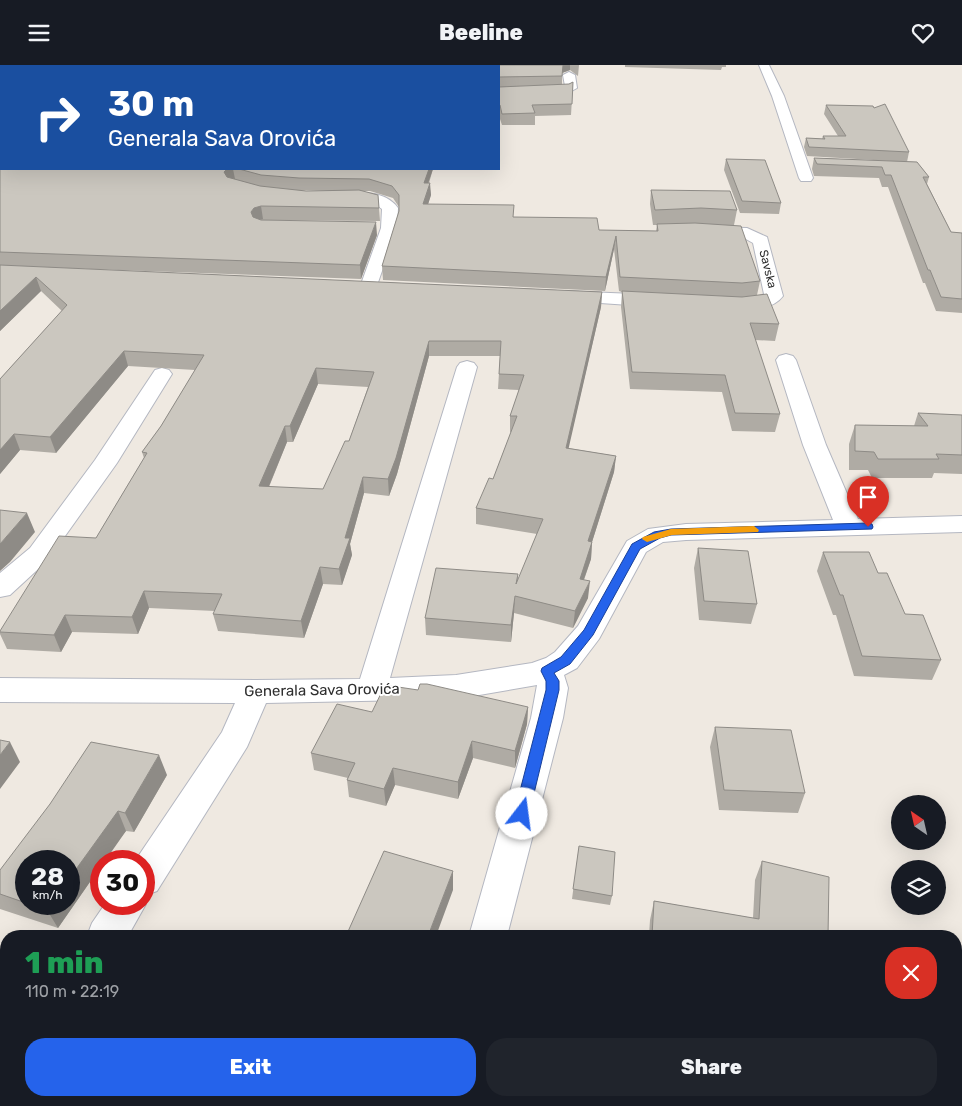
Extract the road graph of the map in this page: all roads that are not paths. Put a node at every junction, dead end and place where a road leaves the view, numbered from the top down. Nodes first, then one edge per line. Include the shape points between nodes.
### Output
1 (764, 65) edge
2 (569, 75) dead end
3 (500, 93) edge
4 (801, 162) junction
5 (820, 163) edge
6 (806, 178) dead end
7 (323, 197) edge
8 (370, 228) edge
9 (389, 228) junction
10 (686, 231) edge
11 (349, 286) edge
12 (369, 287) junction
13 (389, 287) edge
14 (544, 295) edge
15 (671, 302) edge
16 (719, 304) edge
17 (786, 360) dead end
18 (467, 367) dead end
19 (162, 374) dead end
20 (962, 525) edge
21 (849, 527) junction
22 (0, 588) edge
23 (547, 671) junction
24 (372, 689) junction
25 (0, 690) edge
26 (255, 692) junction
27 (155, 862) edge
28 (120, 915) edge
29 (110, 930) edge
30 (490, 930) edge

1 - 4 street
2 - 3 street via 570,88 564,91
4 - 5 street
4 - 6 street
7 - 9 street via 370,198 384,202 390,208
8 - 9 street
9 - 12 street
10 - 16 street, Savska via 741,232 761,240 774,296 758,304
11 - 12 street
12 - 13 street
14 - 15 street
17 - 21 street via 826,477
18 - 24 street
19 - 22 street via 105,463 38,554
20 - 21 street, Generala Sava Orovića
21 - 23 street, Generala Sava Orovića via 671,532 645,540 628,558 579,646 566,661
23 - 24 street, Generala Sava Orovića via 456,687
23 - 30 street via 553,690 547,718
24 - 26 street, Generala Sava Orovića
25 - 26 street, Generala Sava Orovića
26 - 27 street via 236,738
28 - 29 street

